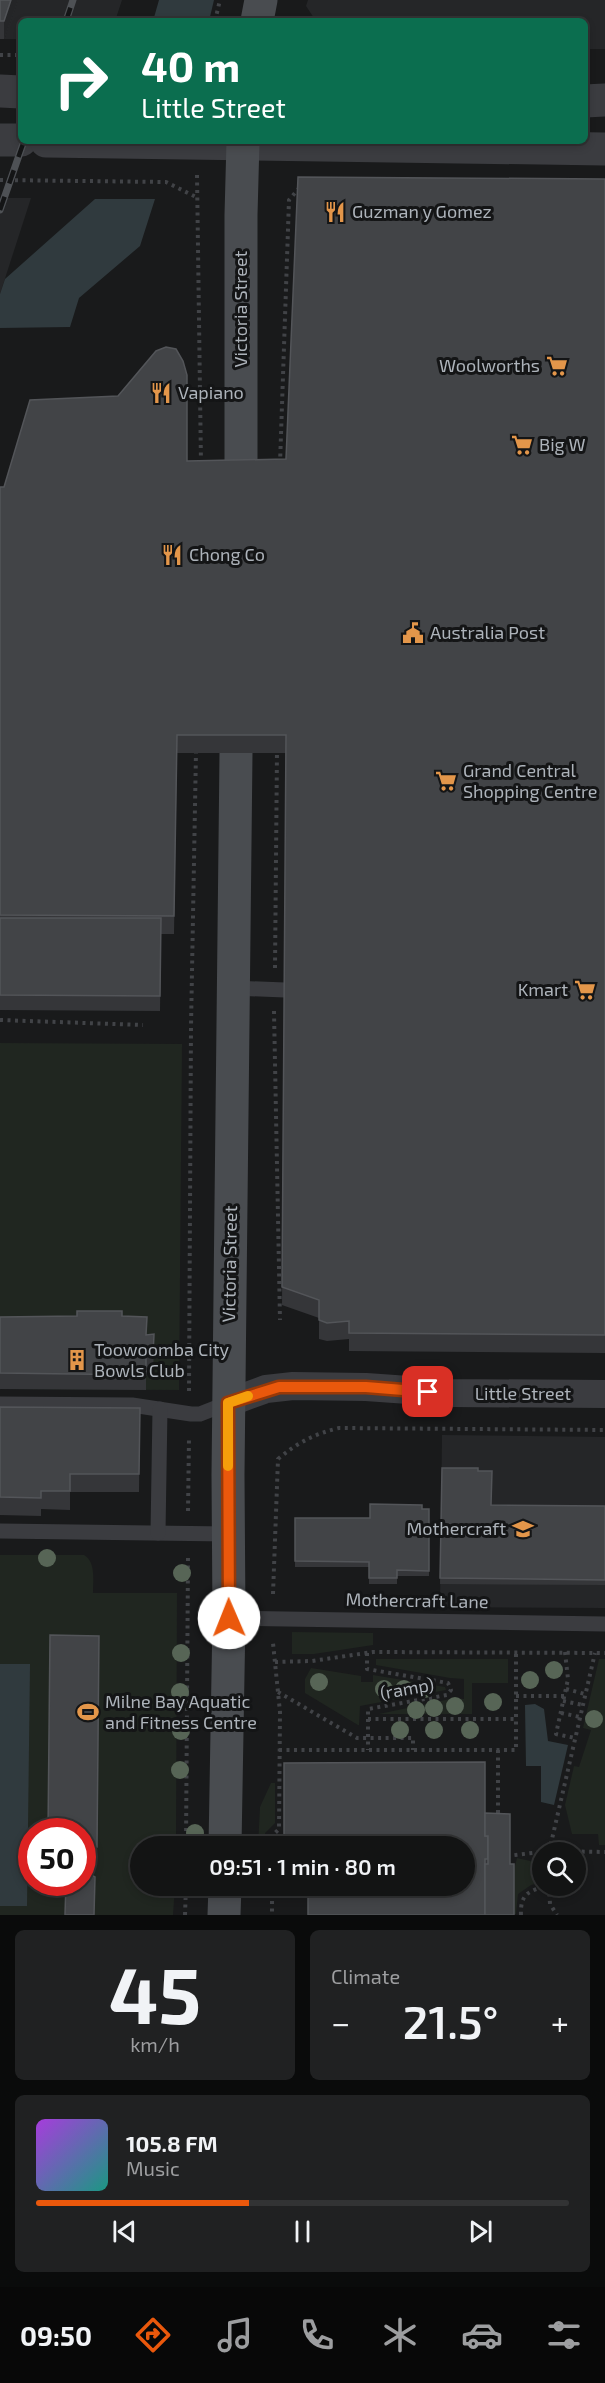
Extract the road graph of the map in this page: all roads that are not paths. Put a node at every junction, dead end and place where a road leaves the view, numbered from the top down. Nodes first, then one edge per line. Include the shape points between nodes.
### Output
1 (261, 0) edge
2 (258, 18) edge
3 (0, 91) edge
4 (18, 92) edge
5 (588, 100) edge
6 (605, 100) edge
7 (0, 140) edge
8 (18, 140) edge
9 (243, 144) edge
10 (458, 144) edge
11 (605, 149) edge
12 (241, 478) edge
13 (237, 753) edge
14 (233, 988) junction
15 (280, 989) road end
16 (605, 1394) edge
17 (228, 1403) junction
18 (0, 1404) edge
19 (160, 1409) junction
20 (0, 1532) edge
21 (158, 1533) junction
22 (228, 1533) junction
23 (229, 1618) junction
24 (605, 1624) edge
25 (225, 1836) edge
26 (225, 1896) edge
27 (224, 1915) edge

1 - 2 main road
3 - 4 street
5 - 6 street
7 - 8 street
9 - 12 main road, Victoria Street
10 - 11 street
13 - 14 main road, Victoria Street
14 - 15 lane
14 - 17 main road, Victoria Street
16 - 17 street, Little Street via 451,1394 292,1386 266,1389
17 - 19 lane via 200,1413
17 - 22 main road, Victoria Street
18 - 19 lane via 132,1405
19 - 21 lane
20 - 21 lane
21 - 22 lane
22 - 23 main road, Victoria Street
23 - 24 lane, Mothercraft Lane
23 - 25 main road, Victoria Street
26 - 27 main road

